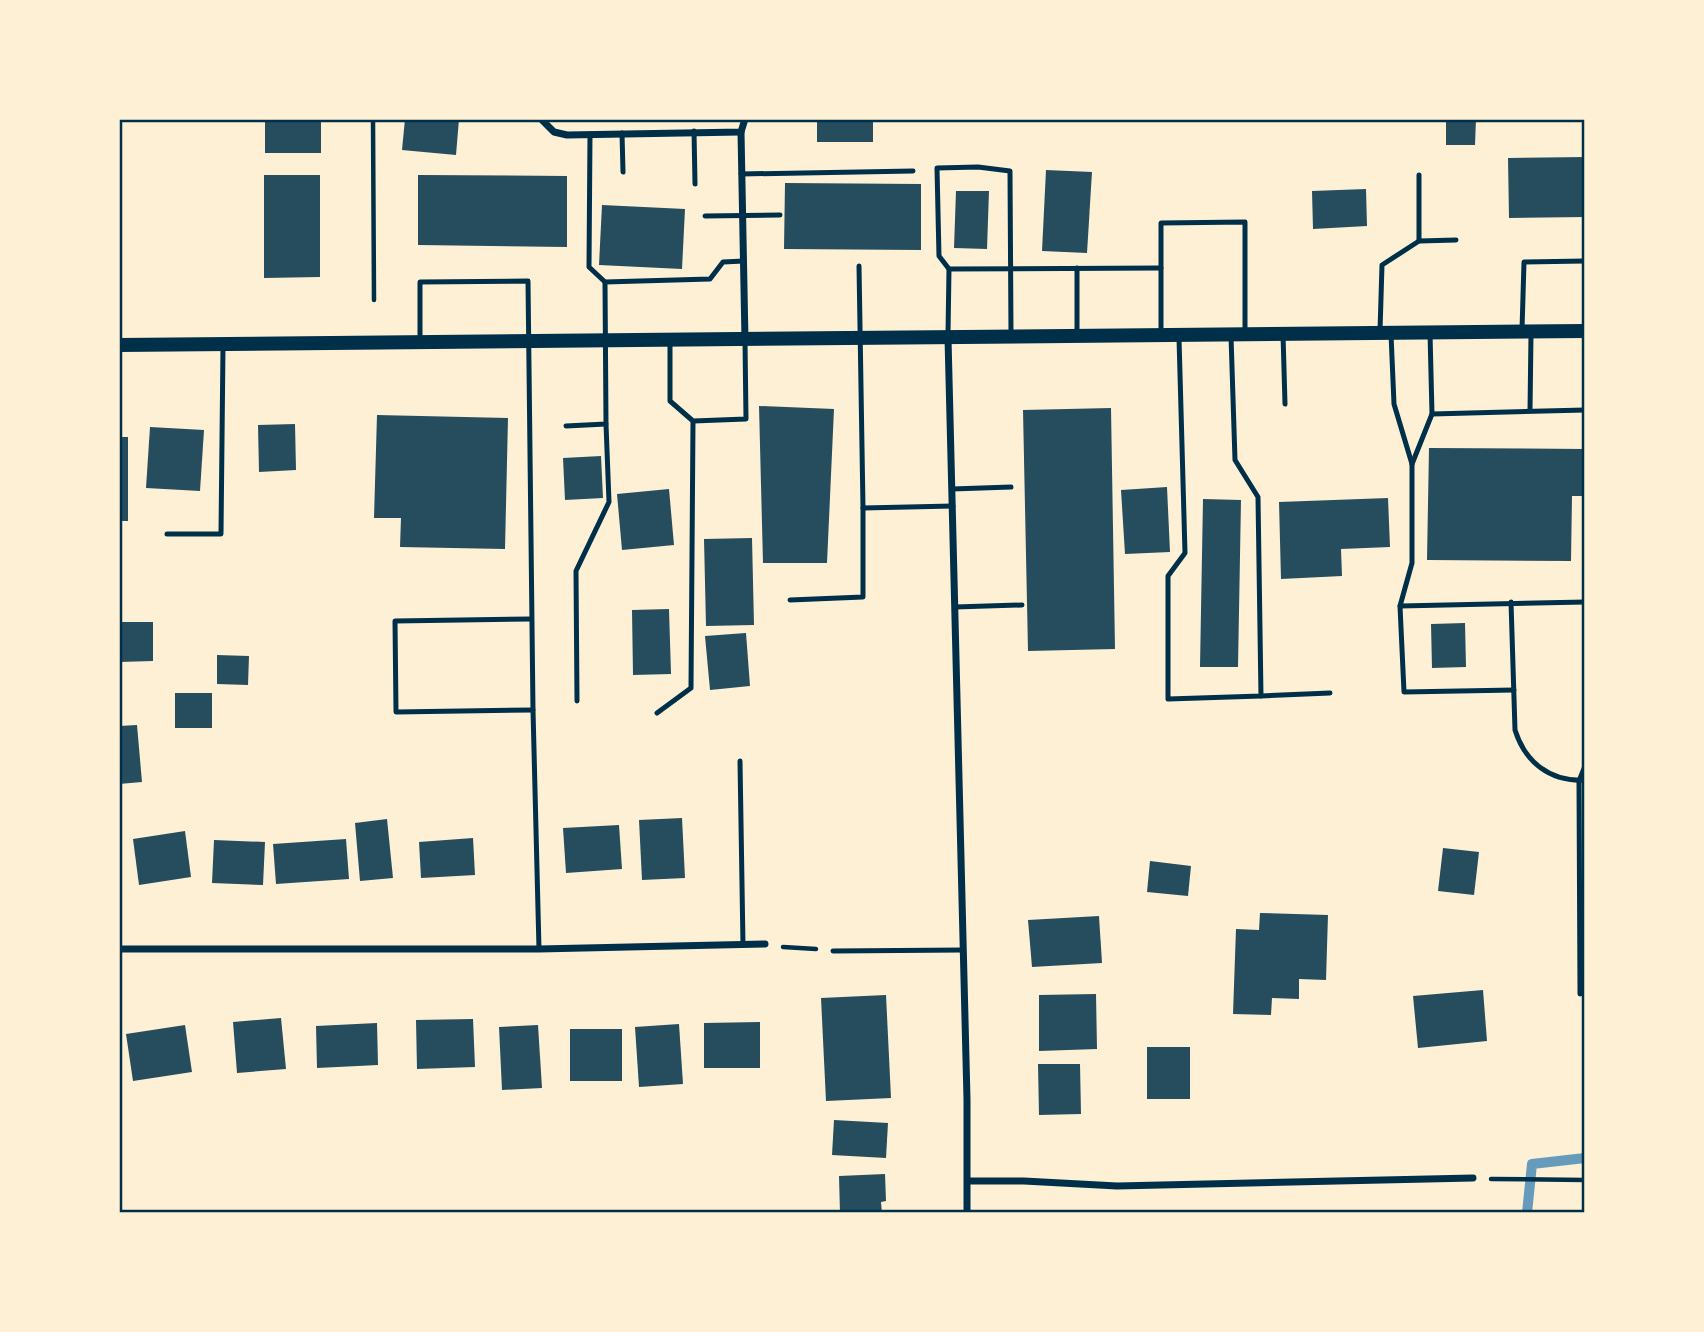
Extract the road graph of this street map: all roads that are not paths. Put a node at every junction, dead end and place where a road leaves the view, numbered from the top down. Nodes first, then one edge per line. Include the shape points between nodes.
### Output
1 (541, 119) edge
2 (745, 119) edge
3 (694, 131) junction
4 (741, 132) junction
5 (590, 134) junction
6 (622, 134) junction
7 (913, 171) dead end
8 (622, 172) dead end
9 (741, 174) junction
10 (1419, 175) dead end
11 (695, 184) dead end
12 (780, 215) dead end
13 (705, 216) dead end
14 (742, 216) junction
15 (1456, 240) dead end
16 (1419, 241) junction
17 (744, 261) junction
18 (1585, 261) edge
19 (859, 266) dead end
20 (1011, 268) junction
21 (1077, 268) junction
22 (1161, 268) junction
23 (950, 269) junction
24 (605, 282) junction
25 (1527, 331) junction
26 (1585, 331) edge
27 (1283, 333) junction
28 (1385, 333) junction
29 (1430, 333) junction
30 (1238, 334) junction
31 (1161, 335) junction
32 (1179, 335) junction
33 (1077, 336) junction
34 (1011, 337) junction
35 (948, 338) junction
36 (860, 339) junction
37 (604, 341) junction
38 (670, 341) junction
39 (745, 341) junction
40 (421, 342) junction
41 (527, 342) junction
42 (119, 345) edge
43 (223, 345) junction
44 (1285, 404) dead end
45 (1585, 410) edge
46 (1530, 411) junction
47 (1432, 414) junction
48 (692, 421) junction
49 (606, 424) junction
50 (566, 426) dead end
51 (1412, 464) junction
52 (1011, 487) dead end
53 (952, 489) junction
54 (953, 506) junction
55 (863, 508) junction
56 (167, 534) dead end
57 (790, 600) dead end
58 (1585, 602) edge
59 (1511, 603) junction
60 (1022, 605) dead end
61 (1400, 606) junction
62 (955, 607) junction
63 (531, 619) junction
64 (1514, 690) junction
65 (1330, 693) dead end
66 (1261, 696) junction
67 (577, 701) dead end
68 (533, 710) junction
69 (657, 713) dead end
70 (740, 761) dead end
71 (1585, 766) edge
72 (1582, 780) edge
73 (765, 944) dead end
74 (743, 945) junction
75 (539, 948) junction
76 (119, 950) edge
77 (963, 950) junction
78 (833, 951) dead end
79 (1580, 994) dead end
80 (1473, 1178) road end
81 (968, 1181) junction
82 (967, 1213) edge

1 - 5 street via 560,134
2 - 4 street
3 - 4 street
3 - 6 street
3 - 11 lane
4 - 9 street
5 - 6 street
5 - 24 lane via 589,267
6 - 8 lane
7 - 9 lane
9 - 14 street
10 - 16 lane
12 - 14 lane
13 - 14 lane
14 - 17 street
15 - 16 lane
16 - 28 lane via 1382,265
17 - 24 lane via 723,262 709,279
17 - 39 street
18 - 25 lane via 1524,262
19 - 36 lane
20 - 21 lane
20 - 23 lane
20 - 23 lane via 1010,171 937,168 939,256
20 - 34 lane
21 - 22 lane
21 - 33 lane
22 - 30 lane via 1161,223 1245,222
22 - 31 lane
23 - 35 lane
24 - 37 lane
25 - 26 main road
25 - 29 main road
25 - 46 lane
27 - 28 main road
27 - 30 main road
27 - 44 lane
28 - 29 main road
28 - 51 lane via 1394,404
29 - 47 lane
30 - 32 main road
30 - 66 lane via 1235,460 1258,497
31 - 32 main road
31 - 33 main road
32 - 66 lane via 1185,553 1168,576 1168,699
33 - 34 main road
34 - 35 main road
35 - 36 main road
35 - 53 street
36 - 39 main road
36 - 55 lane
37 - 38 main road
37 - 41 main road
37 - 49 lane
38 - 39 main road
38 - 48 lane via 670,401
39 - 48 lane via 746,419
40 - 41 main road
40 - 41 lane via 420,282 528,281
40 - 43 main road
41 - 63 lane
42 - 43 main road
43 - 56 lane via 221,534
45 - 46 lane
46 - 47 lane
47 - 51 lane
48 - 69 lane via 691,688
49 - 50 lane
49 - 67 lane via 609,502 576,571
51 - 61 lane via 1412,563
52 - 53 lane
53 - 54 street
54 - 55 lane
54 - 62 street
55 - 57 lane via 863,597
58 - 59 lane
59 - 61 lane
59 - 64 lane
60 - 62 lane
61 - 64 lane via 1404,692
62 - 77 street
63 - 68 lane
63 - 68 lane via 395,621 396,712
64 - 72 lane via 1515,730 1524,754 1548,772
65 - 66 lane
68 - 75 lane
70 - 74 lane
71 - 72 lane
72 - 79 lane
73 - 74 street
74 - 75 street
75 - 76 street
77 - 78 lane
77 - 81 street
80 - 81 street via 1117,1186
81 - 82 street

